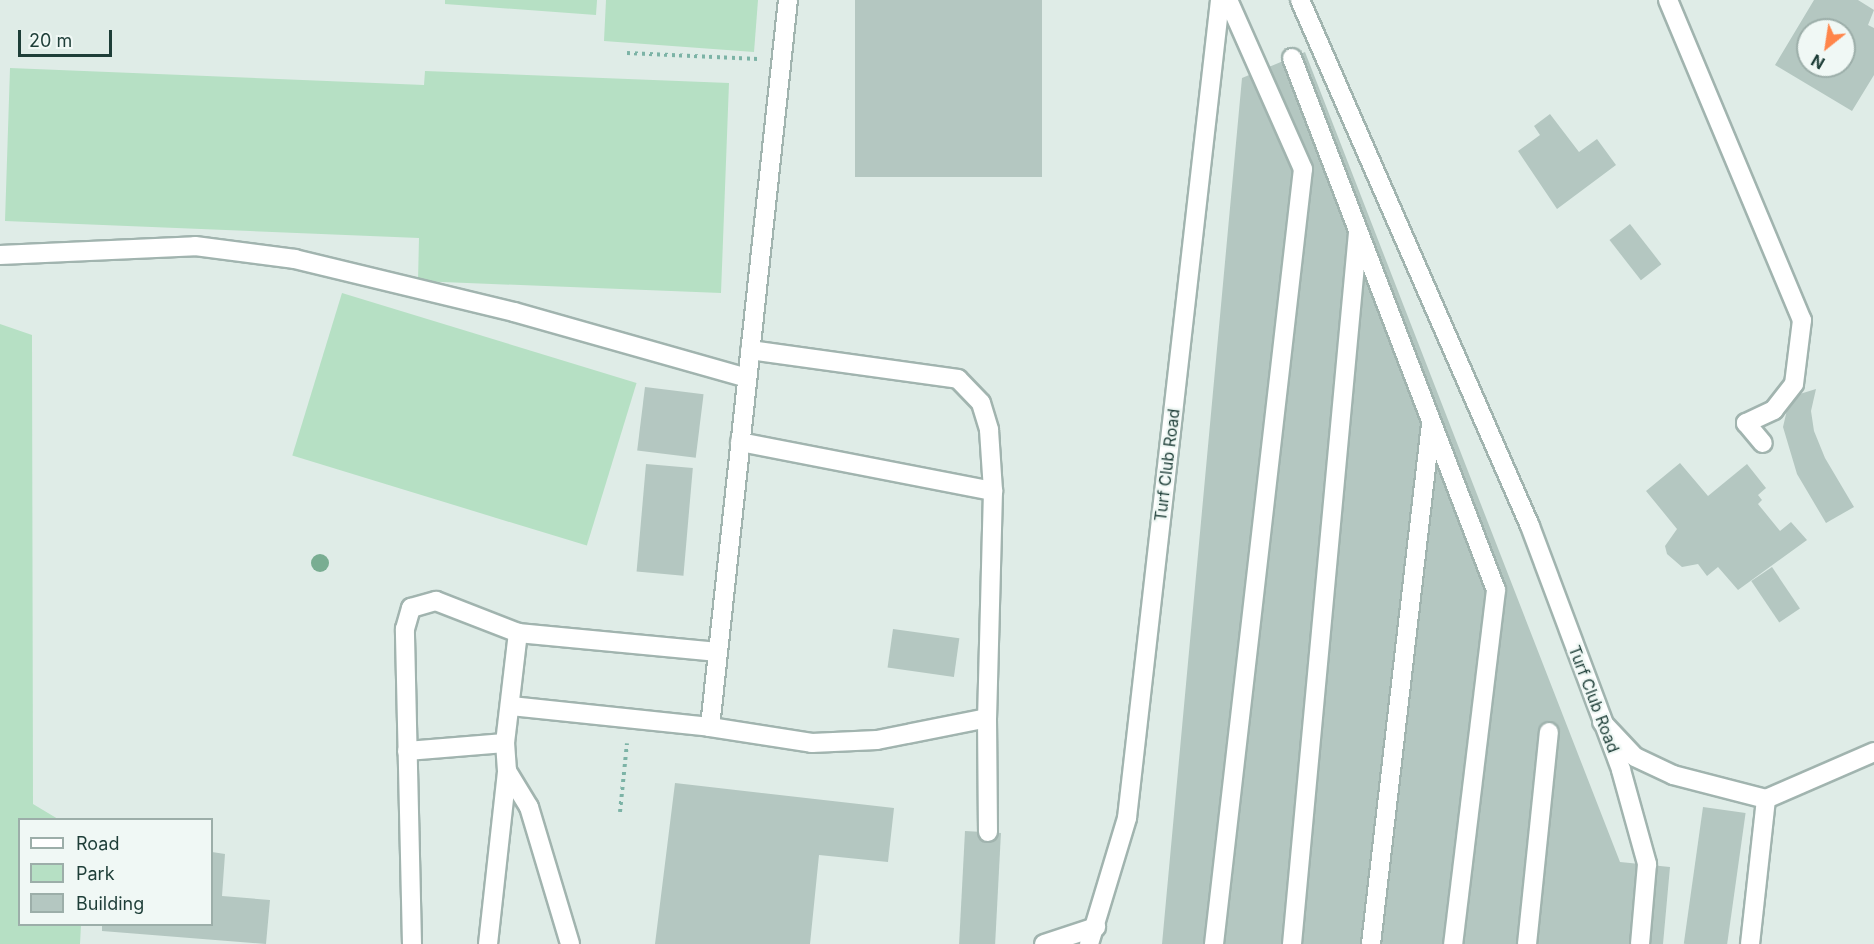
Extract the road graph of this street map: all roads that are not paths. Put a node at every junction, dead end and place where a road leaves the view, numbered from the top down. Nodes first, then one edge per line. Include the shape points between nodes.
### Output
1 (788, 0) edge
2 (1220, 0) edge
3 (1227, 0) edge
4 (1300, 0) edge
5 (1668, 0) edge
6 (1292, 58) dead end
7 (1358, 227) junction
8 (0, 255) edge
9 (750, 350) junction
10 (747, 378) junction
11 (1431, 420) junction
12 (740, 442) junction
13 (1763, 443) dead end
14 (993, 491) junction
15 (518, 633) junction
16 (718, 652) junction
17 (511, 706) junction
18 (987, 718) junction
19 (1601, 720) junction
20 (710, 727) junction
21 (1550, 732) dead end
22 (505, 743) junction
23 (407, 751) junction
24 (1874, 752) edge
25 (507, 771) junction
26 (1766, 799) junction
27 (988, 832) dead end
28 (1093, 936) edge
29 (412, 944) edge
30 (488, 944) edge
31 (570, 944) edge
32 (1044, 944) edge
33 (1214, 944) edge
34 (1292, 944) edge
35 (1371, 944) edge
36 (1453, 944) edge
37 (1527, 944) edge
38 (1640, 944) edge
39 (1750, 944) edge

1 - 9 street
2 - 28 street, Turf Club Road via 1127,818
3 - 33 street via 1303,169
4 - 19 street, Turf Club Road via 1530,526
5 - 13 street via 1802,320 1794,384 1774,410 1746,423
6 - 7 street
7 - 11 street
7 - 34 street
8 - 10 street via 195,246 295,259 514,312
9 - 10 street
9 - 14 street via 958,379 981,403 989,430
10 - 12 street
11 - 35 street
11 - 36 street via 1496,590
12 - 14 street
12 - 16 street
14 - 18 street
15 - 16 street
15 - 17 street
15 - 23 street via 436,601 411,608 405,629
16 - 20 street
17 - 20 street
17 - 22 street
18 - 20 street via 877,740 812,743
18 - 27 street
19 - 26 street via 1635,757 1673,775
19 - 38 street, Turf Club Road via 1621,770 1647,864
21 - 37 street
22 - 23 street
22 - 25 street
23 - 29 street
24 - 26 street
25 - 30 street
25 - 31 street via 529,807
26 - 39 street
28 - 32 street, Turf Club Road

